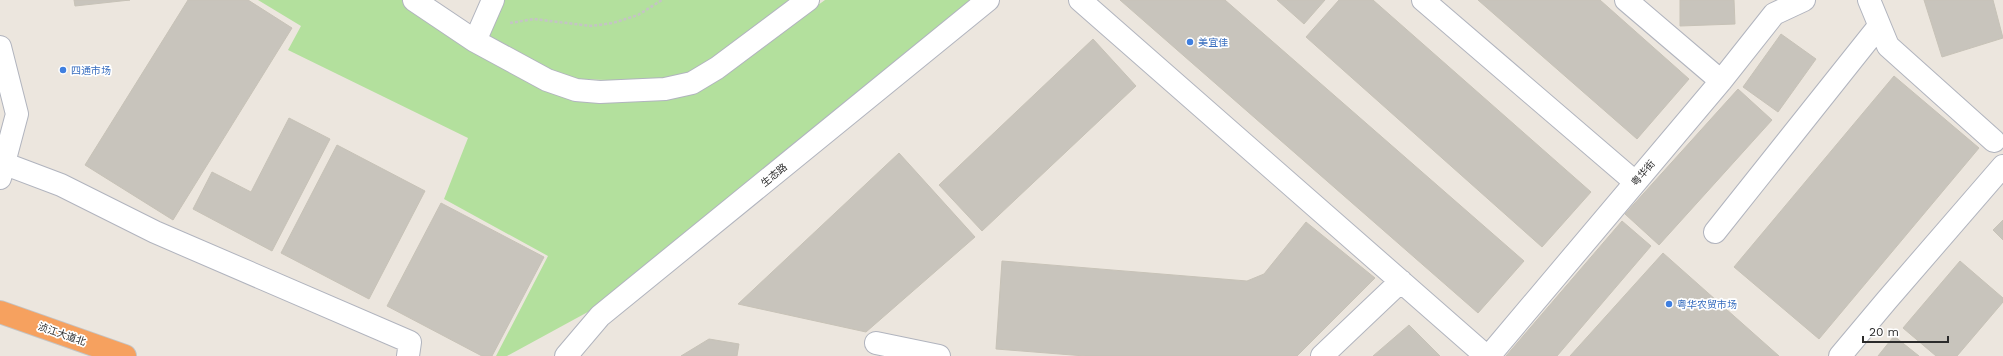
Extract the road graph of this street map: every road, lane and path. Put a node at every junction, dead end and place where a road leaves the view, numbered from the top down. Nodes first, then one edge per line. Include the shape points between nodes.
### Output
1 (414, 0) edge
2 (662, 0) edge
3 (808, 0) edge
4 (988, 0) edge
5 (1080, 0) edge
6 (1424, 0) edge
7 (1626, 0) edge
8 (1804, 0) edge
9 (1869, 0) edge
10 (1773, 7) edge
11 (489, 8) edge
12 (1880, 26) junction
13 (475, 41) junction
14 (0, 47) edge
15 (1721, 81) junction
16 (1994, 141) dead end
17 (2003, 166) edge
18 (1, 168) edge
19 (1635, 182) junction
20 (1715, 232) dead end
21 (1401, 281) junction
22 (0, 312) edge
23 (876, 343) dead end
24 (125, 356) edge
25 (408, 356) edge
26 (566, 356) edge
27 (940, 356) edge
28 (1322, 356) edge
29 (1486, 356) edge
30 (1489, 356) edge
31 (1840, 356) edge

1 - 13 street
2 - 11 path via 638,15 591,26 534,19 514,23
3 - 13 street via 717,68 692,83 665,89 600,92 576,90 547,80
4 - 26 street, 生态路 via 600,316
5 - 21 street
6 - 19 street
7 - 15 street
8 - 10 street, 粤华街
9 - 12 street
10 - 15 street, 粤华街
11 - 13 street
12 - 16 street via 1888,46
12 - 20 street
14 - 18 street via 17,114
15 - 19 street, 粤华街
17 - 31 street
18 - 25 street via 61,185 155,232 410,342
19 - 30 street, 粤华街
21 - 28 street
21 - 29 street
22 - 24 highway, 浈江大道北
23 - 27 street

